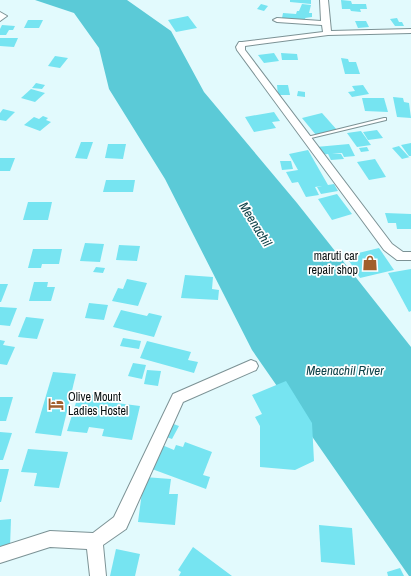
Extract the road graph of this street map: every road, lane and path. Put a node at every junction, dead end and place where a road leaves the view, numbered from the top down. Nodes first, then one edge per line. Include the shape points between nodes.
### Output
1 (324, 0) edge
2 (0, 14) edge
3 (0, 19) edge
4 (277, 20) dead end
5 (325, 23) junction
6 (411, 31) edge
7 (327, 33) junction
8 (384, 119) dead end
9 (308, 138) junction
10 (411, 256) edge
11 (251, 366) dead end
12 (95, 541) junction
13 (0, 555) edge
14 (98, 576) edge

1 - 5 street
2 - 3 street via 3,16
4 - 5 street
5 - 7 street
6 - 7 street
7 - 9 street via 320,36 242,44 240,47
8 - 9 lane
9 - 10 street via 318,156 388,247 401,257
11 - 12 street via 178,398 120,523
12 - 13 street via 50,538
12 - 14 street

